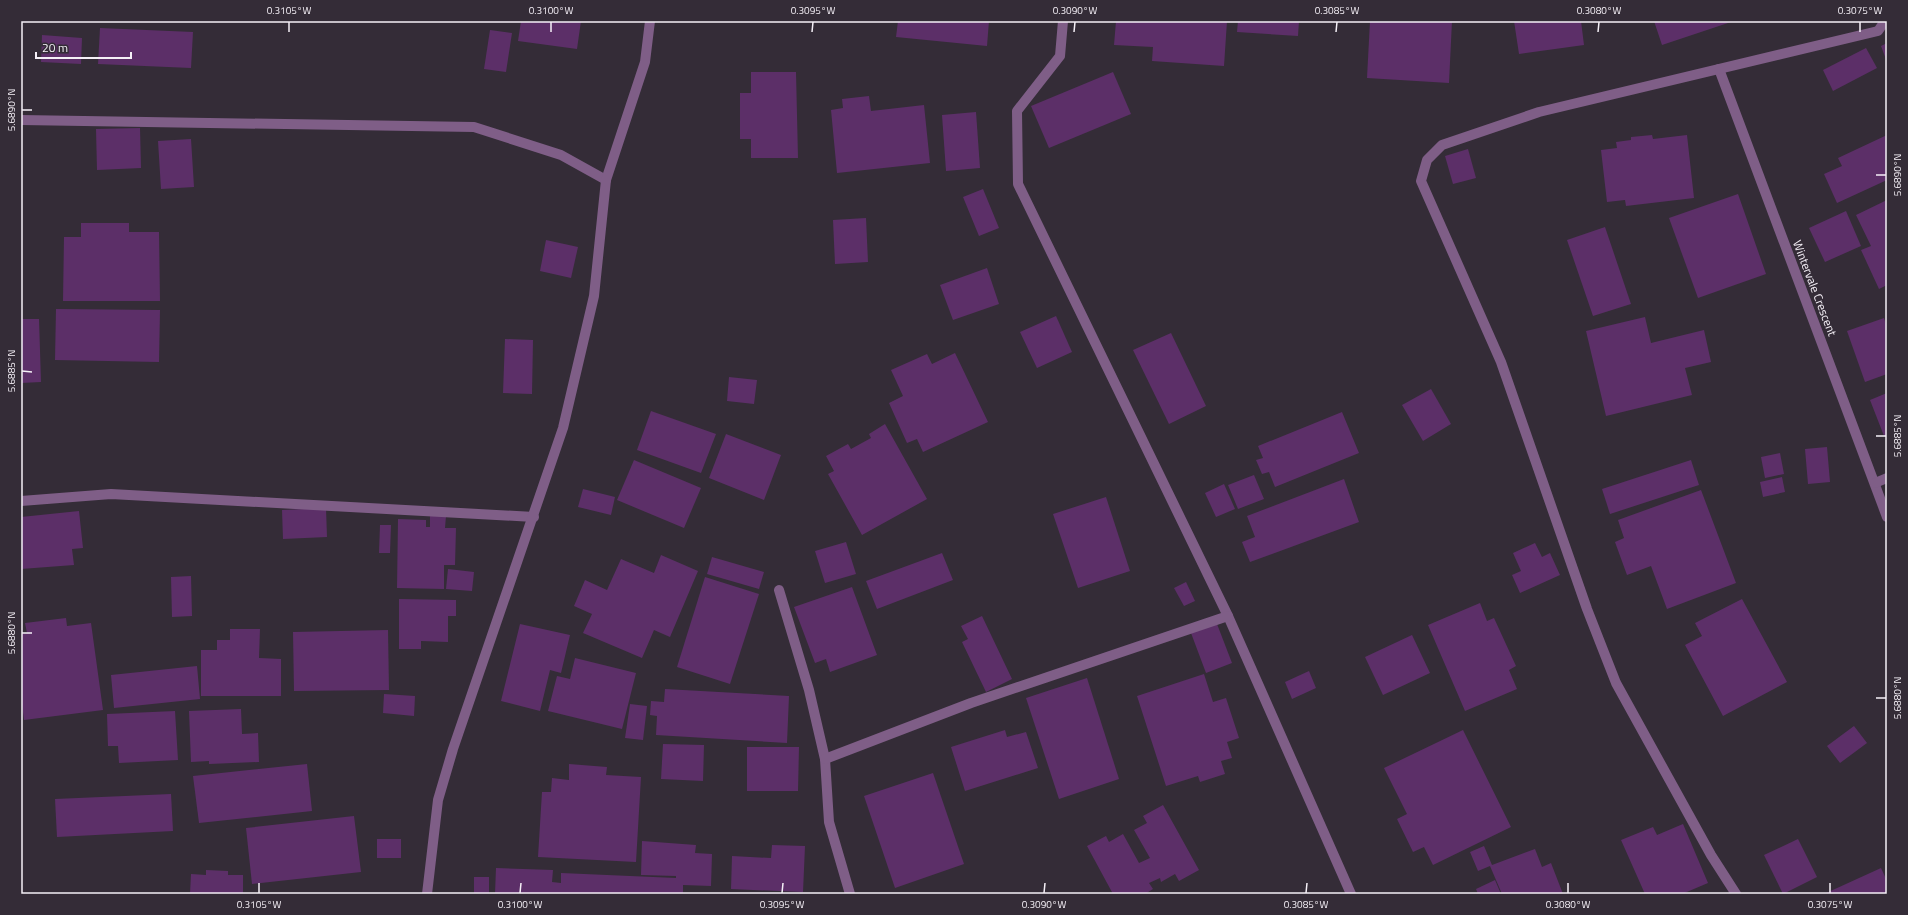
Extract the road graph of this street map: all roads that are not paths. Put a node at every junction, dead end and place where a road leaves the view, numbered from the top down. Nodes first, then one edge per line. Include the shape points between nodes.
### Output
1 (650, 21) edge
2 (1063, 21) edge
3 (1885, 21) edge
4 (1719, 69) junction
5 (21, 120) edge
6 (606, 180) junction
7 (1887, 478) edge
8 (1875, 483) junction
9 (21, 500) edge
10 (534, 517) junction
11 (1887, 517) edge
12 (779, 590) dead end
13 (1228, 616) junction
14 (825, 759) junction
15 (427, 894) edge
16 (850, 894) edge
17 (1351, 894) edge
18 (1736, 894) edge

1 - 6 street via 645,62
2 - 13 street via 1060,56 1017,111 1018,184
3 - 4 street via 1878,31
4 - 8 street, Wintervale Crescent
4 - 18 street via 1539,112 1442,145 1427,160 1421,181 1501,362 1587,609 1616,683 1711,855
5 - 6 street via 474,127 561,155
6 - 10 street via 594,296 563,428
7 - 8 street
8 - 11 street, Wintervale Crescent
9 - 10 street via 111,494
10 - 15 street via 453,749 438,800
12 - 14 street via 809,690
13 - 14 street via 971,703
13 - 17 street
14 - 16 street via 829,822

